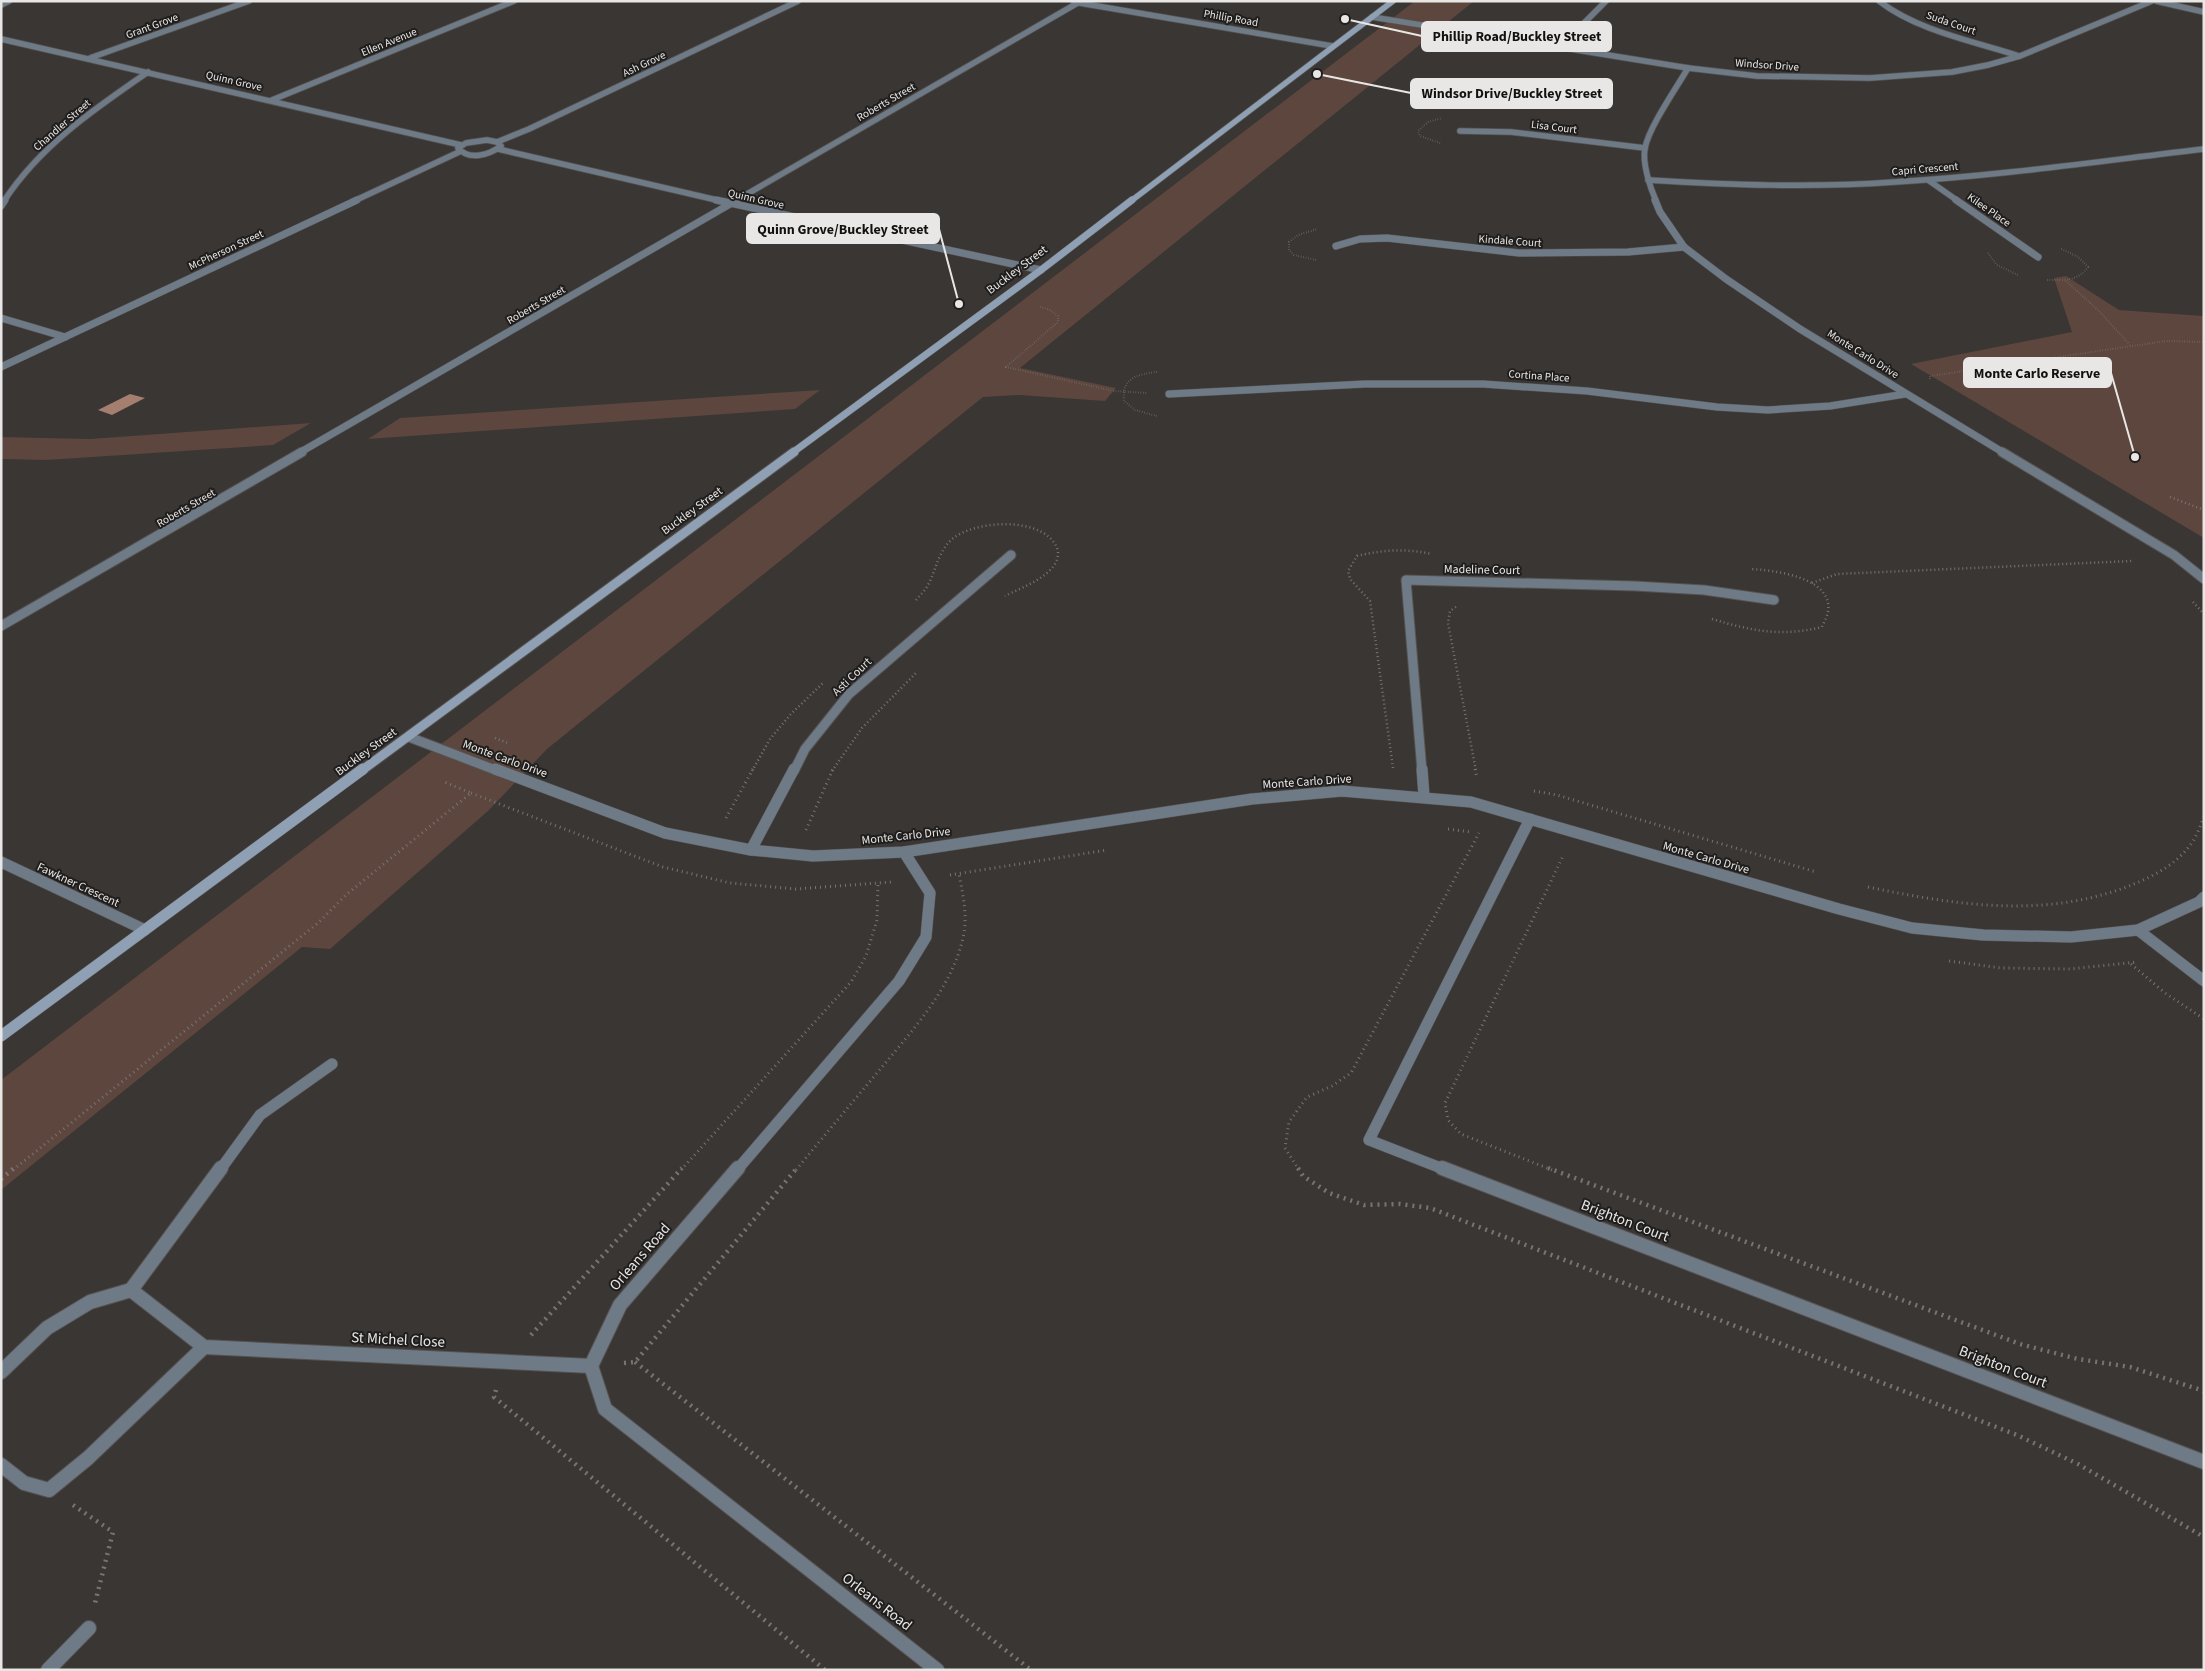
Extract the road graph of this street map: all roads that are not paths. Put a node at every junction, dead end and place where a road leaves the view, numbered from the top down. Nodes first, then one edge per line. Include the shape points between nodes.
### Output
1 (9, 1) edge
2 (249, 1) edge
3 (514, 1) edge
4 (798, 1) edge
5 (1068, 1) edge
6 (1393, 1) edge
7 (1606, 1) edge
8 (1879, 1) edge
9 (2152, 1) edge
10 (2156, 1) edge
11 (1079, 2) edge
12 (1, 4) edge
13 (2204, 12) edge
14 (1372, 17) junction
15 (1, 39) edge
16 (1332, 46) junction
17 (1557, 47) junction
18 (2020, 56) junction
19 (89, 59) junction
20 (1688, 68) junction
21 (148, 72) junction
22 (272, 100) junction
23 (1460, 131) dead end
24 (497, 142) junction
25 (460, 148) junction
26 (1645, 148) junction
27 (498, 149) junction
28 (2204, 149) edge
29 (1648, 180) junction
30 (1928, 180) junction
31 (731, 204) junction
32 (1, 206) edge
33 (1336, 246) dead end
34 (1684, 247) junction
35 (2038, 257) dead end
36 (1041, 270) junction
37 (1, 318) edge
38 (65, 337) junction
39 (1, 367) edge
40 (1169, 394) road end
41 (1905, 394) junction
42 (1011, 555) dead end
43 (2204, 580) edge
44 (1774, 600) dead end
45 (1, 626) edge
46 (409, 738) junction
47 (1424, 796) junction
48 (1530, 820) junction
49 (751, 850) junction
50 (904, 852) junction
51 (1, 862) edge
52 (2204, 897) edge
53 (145, 930) junction
54 (2138, 930) junction
55 (2204, 980) edge
56 (1, 1036) edge
57 (332, 1064) dead end
58 (131, 1290) junction
59 (204, 1348) junction
60 (591, 1366) junction
61 (1, 1372) edge
62 (2204, 1462) edge
63 (1, 1465) edge
64 (89, 1628) road end
65 (48, 1670) edge
66 (937, 1670) edge

1 - 12 street
2 - 19 street, Grant Grove
3 - 22 street, Ellen Avenue
4 - 24 street, Ash Grove
5 - 11 street, Phillip Road
6 - 14 main road, Buckley Street
7 - 17 street
8 - 18 street, Suda Court via 1904,16
9 - 18 street, Windsor Drive
10 - 13 street
11 - 16 street, Phillip Road
11 - 31 street, Roberts Street
14 - 16 main road, Buckley Street
14 - 17 street, Windsor Drive
15 - 19 street, Quinn Grove
16 - 36 main road, Buckley Street
17 - 20 street, Windsor Drive
18 - 20 street, Windsor Drive via 1952,72 1870,78 1757,76
19 - 21 street, Quinn Grove
20 - 26 street, Monte Carlo Drive
21 - 22 street, Quinn Grove
21 - 32 street, Chandler Street via 71,129 36,161
22 - 25 street, Quinn Grove
23 - 26 street, Lisa Court via 1511,132
24 - 25 street via 478,140
24 - 27 street via 501,146
25 - 27 street via 474,155
25 - 38 street, McPherson Street
26 - 29 street, Monte Carlo Drive
27 - 31 street, Quinn Grove
28 - 30 street, Capri Crescent
29 - 30 street, Capri Crescent via 1806,186
29 - 34 street, Monte Carlo Drive via 1660,212
30 - 35 street, Kilee Place
31 - 36 street, Quinn Grove
31 - 45 street, Roberts Street
33 - 34 street, Kindale Court via 1360,239 1387,238 1519,253 1628,252
34 - 41 street, Monte Carlo Drive via 1800,329
36 - 46 main road, Buckley Street
37 - 38 street
38 - 39 street, McPherson Street
40 - 41 street, Cortina Place via 1383,382 1484,384 1566,389 1725,408 1784,410 1828,407
41 - 43 street, Monte Carlo Drive via 2174,555
42 - 49 street, Asti Court via 849,694 805,749
44 - 47 street, Madeline Court via 1674,588 1406,580
46 - 49 street, Monte Carlo Drive via 665,833
46 - 53 main road, Buckley Street
47 - 48 street, Monte Carlo Drive via 1471,802
47 - 50 street, Monte Carlo Drive via 1342,791 1252,799
48 - 54 street, Monte Carlo Drive via 1912,928 1983,935 2071,937
48 - 62 street, Brighton Court via 1369,1140
49 - 50 street, Monte Carlo Drive via 813,856
50 - 60 street, Orleans Road via 930,893 926,937 899,980 620,1304
51 - 53 street, Fawkner Crescent
52 - 54 street, Monte Carlo Drive
53 - 56 main road, Buckley Street
54 - 55 street
57 - 58 street via 260,1115
58 - 59 street
58 - 61 street via 90,1302 47,1328
59 - 60 street, St Michel Close
59 - 63 street via 88,1458 49,1490 24,1483
60 - 66 street, Orleans Road via 605,1409
64 - 65 street

